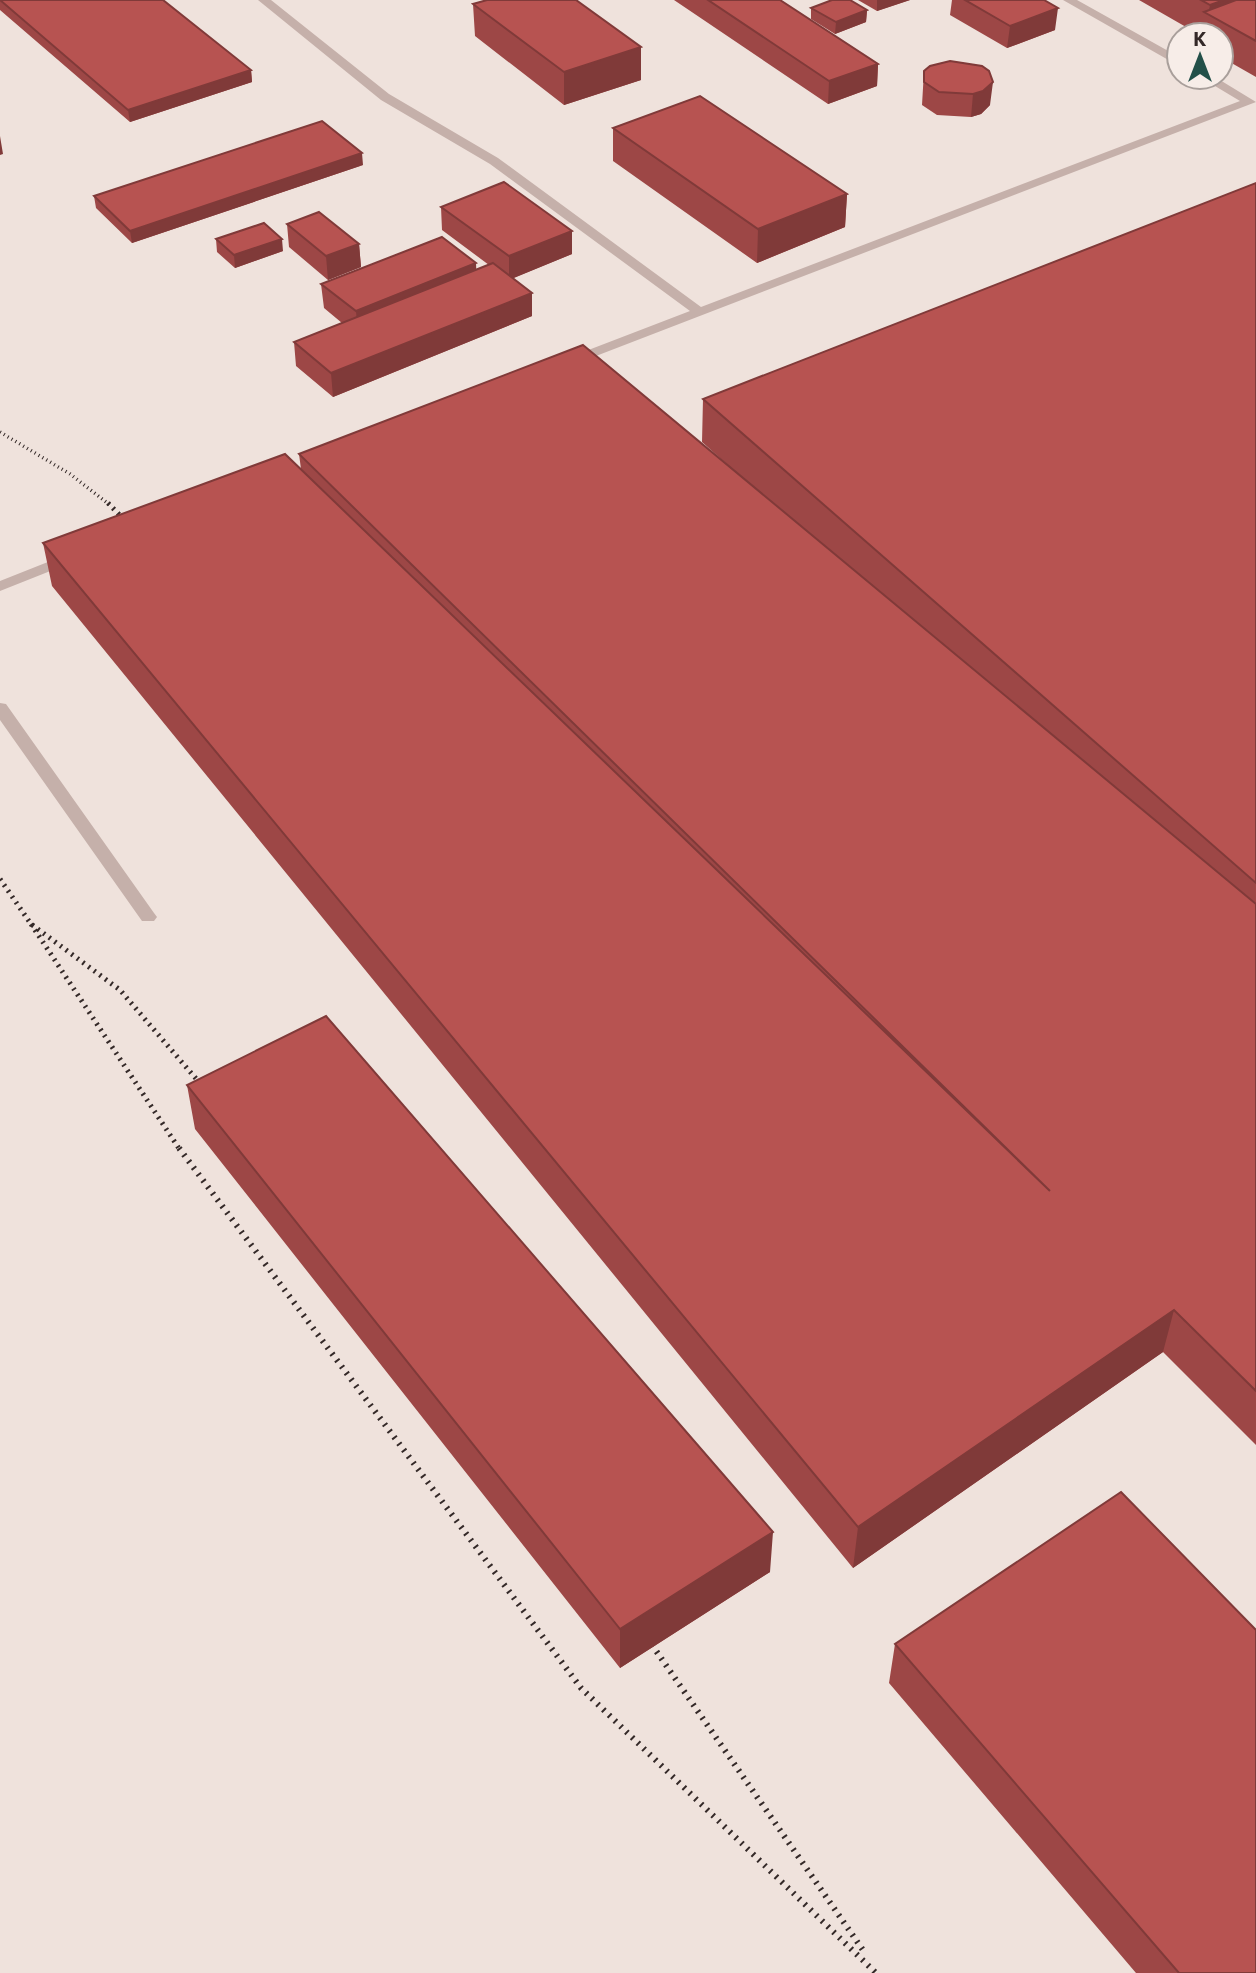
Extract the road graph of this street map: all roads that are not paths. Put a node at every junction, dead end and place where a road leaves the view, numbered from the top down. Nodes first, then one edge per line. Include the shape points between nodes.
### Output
1 (264, 0) edge
2 (1069, 0) edge
3 (1165, 54) edge
4 (1231, 91) edge
5 (698, 311) junction
6 (558, 366) edge
7 (86, 552) edge
8 (0, 586) edge
9 (0, 708) edge
10 (148, 917) dead end

1 - 5 lane via 385,97 494,161
2 - 3 lane
4 - 5 lane via 1250,102
5 - 6 lane
7 - 8 lane
9 - 10 lane

